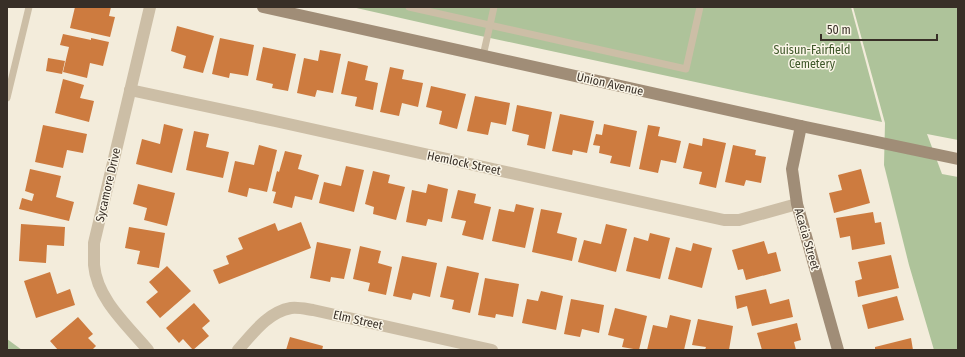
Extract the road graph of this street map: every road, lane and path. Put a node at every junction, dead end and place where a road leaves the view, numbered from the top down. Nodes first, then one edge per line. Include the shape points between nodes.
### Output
1 (29, 7) edge
2 (150, 7) edge
3 (263, 7) edge
4 (409, 7) edge
5 (494, 7) edge
6 (700, 7) edge
7 (490, 25) junction
8 (483, 56) junction
9 (130, 90) junction
10 (7, 98) edge
11 (801, 126) junction
12 (958, 159) edge
13 (797, 204) junction
14 (148, 350) edge
15 (238, 350) edge
16 (492, 350) edge
17 (838, 350) edge

1 - 10 lane
2 - 9 street, Sycamore Drive
3 - 8 street, Union Avenue
4 - 7 lane
5 - 7 lane
6 - 7 lane via 686,69
7 - 8 lane
8 - 11 street, Union Avenue
9 - 13 street, Hemlock Street via 724,220 739,220
9 - 14 street, Sycamore Drive via 94,243 94,266 100,288 112,308
11 - 12 street, Union Avenue
11 - 13 street, Acacia Street via 792,169
13 - 17 street, Acacia Street
15 - 16 street, Elm Street via 261,324 276,313 292,308 313,310

